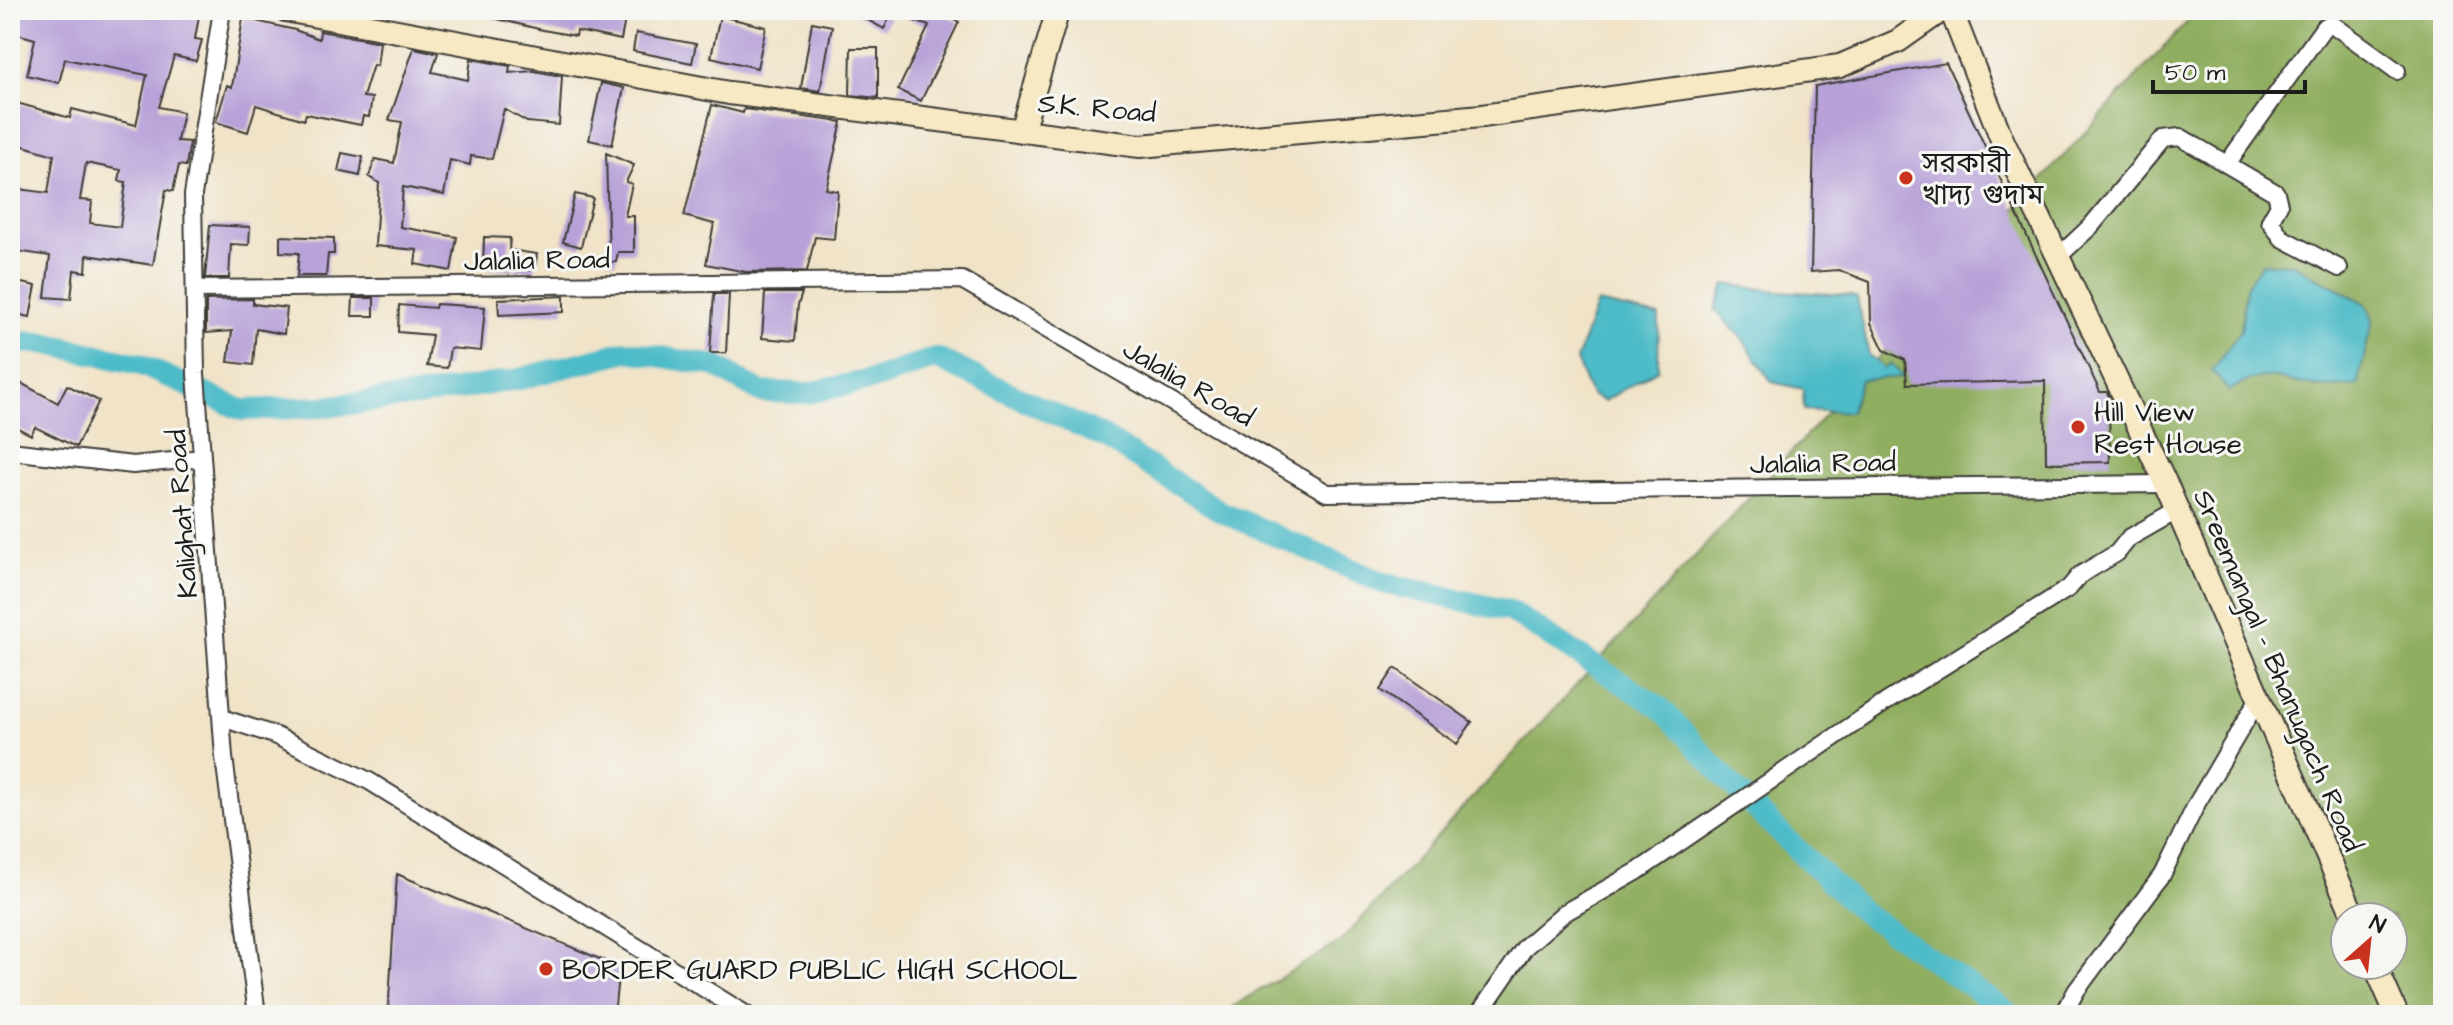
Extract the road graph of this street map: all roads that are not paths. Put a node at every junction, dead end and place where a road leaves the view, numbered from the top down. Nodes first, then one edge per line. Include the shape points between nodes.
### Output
1 (222, 10) edge
2 (285, 10) edge
3 (1058, 10) edge
4 (1942, 10) edge
5 (1951, 10) edge
6 (2397, 71) dead end
7 (1022, 131) junction
8 (2227, 164) junction
9 (2057, 258) junction
10 (2339, 268) dead end
11 (195, 289) junction
12 (10, 451) edge
13 (202, 458) junction
14 (2166, 484) junction
15 (2178, 510) junction
16 (2259, 698) junction
17 (222, 718) junction
18 (2347, 901) edge
19 (2382, 981) edge
20 (2067, 1008) edge
21 (257, 1015) edge
22 (747, 1015) edge
23 (1478, 1015) edge
24 (2397, 1015) edge

1 - 11 street, Kalighat Road via 193,195
2 - 7 main road, S.K. Road via 729,93
3 - 7 main road
4 - 7 main road, S.K. Road via 1898,41 1840,66 1482,116 1140,146
5 - 9 main road, Sreemangal - Bhanugach Road
6 - 8 street via 2332,24 2324,27
8 - 9 street via 2180,137 2163,139 2091,226
8 - 10 street via 2276,193 2279,205 2270,221 2282,238
9 - 14 main road, Sreemangal - Bhanugach Road
11 - 13 street, Kalighat Road
11 - 14 street, Jalalia Road via 962,280 1327,493
12 - 13 street via 133,465
13 - 17 street, Kalighat Road
14 - 15 main road, Sreemangal - Bhanugach Road
15 - 16 main road, Sreemangal - Bhanugach Road
15 - 23 street via 2129,538 2069,588 1886,702 1638,871 1564,913 1525,947
16 - 18 main road, Sreemangal - Bhanugach Road
16 - 20 street via 2162,875
17 - 21 street, Kalighat Road
17 - 22 street via 274,735 369,781
19 - 24 main road

